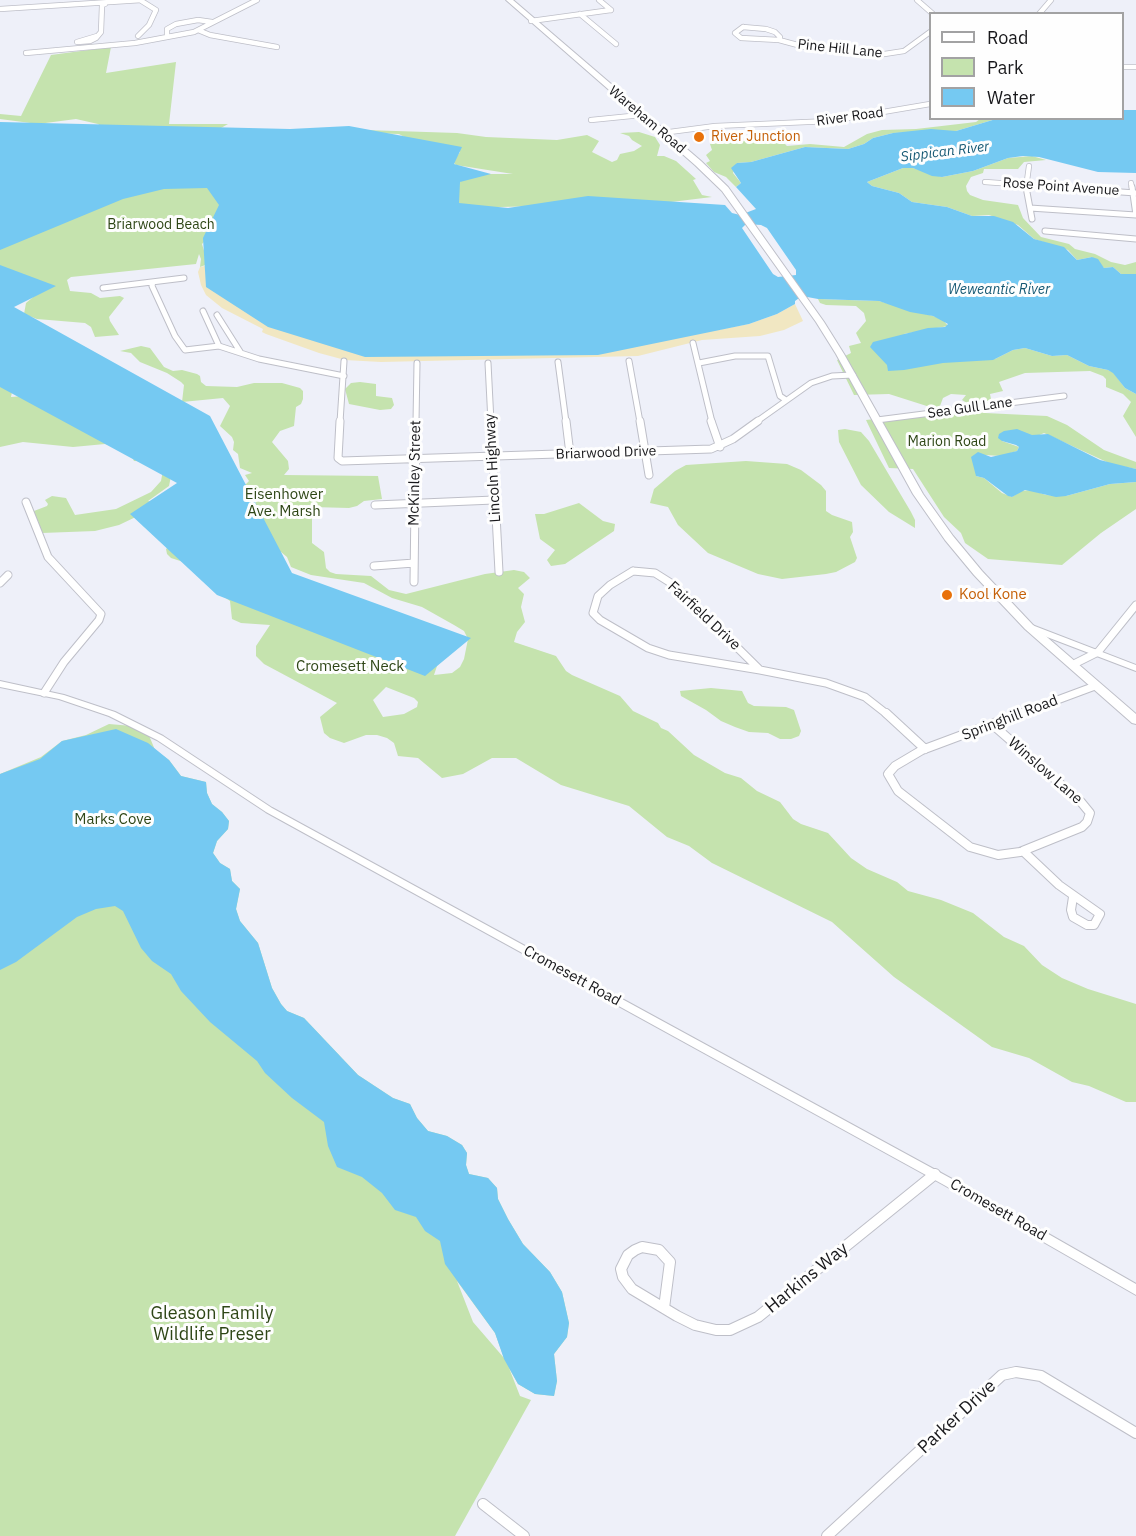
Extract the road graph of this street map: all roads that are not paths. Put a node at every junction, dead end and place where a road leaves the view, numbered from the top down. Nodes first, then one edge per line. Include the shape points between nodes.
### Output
1 (141, 0) edge
2 (257, 0) edge
3 (509, 0) edge
4 (599, 0) edge
5 (916, 0) edge
6 (1051, 0) edge
7 (105, 4) junction
8 (0, 9) edge
9 (931, 12) edge
10 (1042, 12) edge
11 (580, 14) junction
12 (531, 21) junction
13 (213, 22) junction
14 (198, 30) junction
15 (929, 33) edge
16 (167, 35) junction
17 (97, 36) dead end
18 (138, 36) dead end
19 (779, 40) junction
20 (616, 44) dead end
21 (277, 47) dead end
22 (26, 54) dead end
23 (929, 104) edge
24 (641, 115) junction
25 (591, 120) dead end
26 (662, 133) junction
27 (1029, 166) dead end
28 (985, 182) dead end
29 (1131, 183) dead end
30 (1028, 185) junction
31 (1134, 192) edge
32 (1030, 208) junction
33 (1136, 215) edge
34 (1032, 219) dead end
35 (1045, 231) dead end
36 (1136, 239) edge
37 (184, 278) dead end
38 (153, 282) junction
39 (103, 288) dead end
40 (203, 311) dead end
41 (218, 315) dead end
42 (693, 343) dead end
43 (219, 346) junction
44 (241, 353) junction
45 (345, 361) dead end
46 (628, 361) dead end
47 (558, 362) dead end
48 (417, 363) dead end
49 (488, 363) dead end
50 (699, 363) junction
51 (852, 375) junction
52 (344, 376) junction
53 (1064, 396) dead end
54 (786, 400) junction
55 (877, 420) junction
56 (720, 447) junction
57 (646, 452) junction
58 (570, 454) junction
59 (492, 457) junction
60 (416, 459) junction
61 (649, 475) dead end
62 (494, 500) junction
63 (26, 502) dead end
64 (415, 503) junction
65 (375, 505) dead end
66 (414, 563) junction
67 (374, 566) dead end
68 (499, 572) dead end
69 (8, 575) dead end
70 (414, 582) dead end
71 (0, 583) edge
72 (1136, 605) edge
73 (1029, 627) junction
74 (1098, 652) junction
75 (1072, 666) junction
76 (1136, 668) edge
77 (760, 670) junction
78 (0, 684) edge
79 (1095, 686) junction
80 (44, 693) junction
81 (1136, 720) edge
82 (993, 725) junction
83 (925, 749) junction
84 (1023, 851) junction
85 (1073, 897) dead end
86 (935, 1174) junction
87 (1136, 1290) edge
88 (664, 1308) junction
89 (1136, 1434) edge
90 (483, 1504) dead end
91 (524, 1536) edge
92 (827, 1536) edge

1 - 7 street
1 - 18 street via 156,10
2 - 13 street
3 - 12 main road, Wareham Road
4 - 11 street via 611,10
5 - 9 street
6 - 10 street
7 - 8 street
7 - 17 street
11 - 12 street
11 - 20 street
12 - 24 main road, Wareham Road
13 - 14 street
13 - 16 street via 182,22 170,26
14 - 16 street
14 - 21 street
15 - 19 street, Pine Hill Lane via 904,51 882,55 805,47
16 - 22 street via 135,43
19 - 19 street, Pine Hill Lane via 775,32 763,28 743,27 735,33 741,38
23 - 26 street, River Road via 830,121 715,126
24 - 25 street
24 - 26 main road, Wareham Road
26 - 51 main road, Wareham Road via 712,176 742,213 805,300
27 - 30 street
28 - 30 street, Rose Point Avenue
29 - 31 street
30 - 31 street, Rose Point Avenue
30 - 32 street
31 - 33 street
32 - 33 street
32 - 34 street
35 - 36 street
37 - 38 street
38 - 39 street
38 - 43 street via 175,336 185,350
40 - 43 street
41 - 44 street
42 - 50 street
43 - 44 street
44 - 52 street
45 - 52 street
46 - 57 street
47 - 58 street
48 - 60 street, McKinley Street
49 - 59 street, Lincoln Highway
50 - 54 street via 735,356 768,356 780,396
50 - 56 street
51 - 54 street via 819,380
51 - 55 main road
52 - 60 street, Briarwood Drive via 339,460
53 - 55 street, Sea Gull Lane
54 - 56 street
55 - 73 main road via 933,517
56 - 57 street, Briarwood Drive
57 - 58 street, Briarwood Drive
57 - 61 street
58 - 59 street, Briarwood Drive
59 - 60 street, Briarwood Drive
59 - 62 street, Lincoln Highway
60 - 64 street, McKinley Street
62 - 64 street
62 - 68 street, Lincoln Highway
63 - 80 street via 48,557 101,614
64 - 65 street
64 - 66 street, McKinley Street
66 - 67 street
66 - 70 street, McKinley Street
69 - 71 street
72 - 74 street
73 - 74 street
73 - 75 main road
74 - 75 street
74 - 76 street
75 - 79 main road
77 - 77 street, Fairfield Drive via 674,585 655,573 633,571 610,585 593,607 600,620 648,648
77 - 83 street, Fairfield Drive via 826,683 865,697
78 - 80 street, Cromesett Road
79 - 81 main road
79 - 82 street, Springhill Road
80 - 86 street, Cromesett Road via 112,714 160,738 280,816
82 - 83 street, Springhill Road
82 - 84 street, Winslow Lane via 1090,813 1082,827
83 - 84 street, Winslow Lane via 888,774 898,791 970,847 998,855
84 - 85 street
86 - 87 street, Cromesett Road
86 - 88 street, Harkins Way via 744,1325 730,1330 705,1328
88 - 88 street, Harkins Way via 632,1289 623,1277 623,1261 634,1250 659,1250 670,1262
89 - 92 street, Parker Drive via 1041,1376 1016,1372 1002,1375
90 - 91 street

